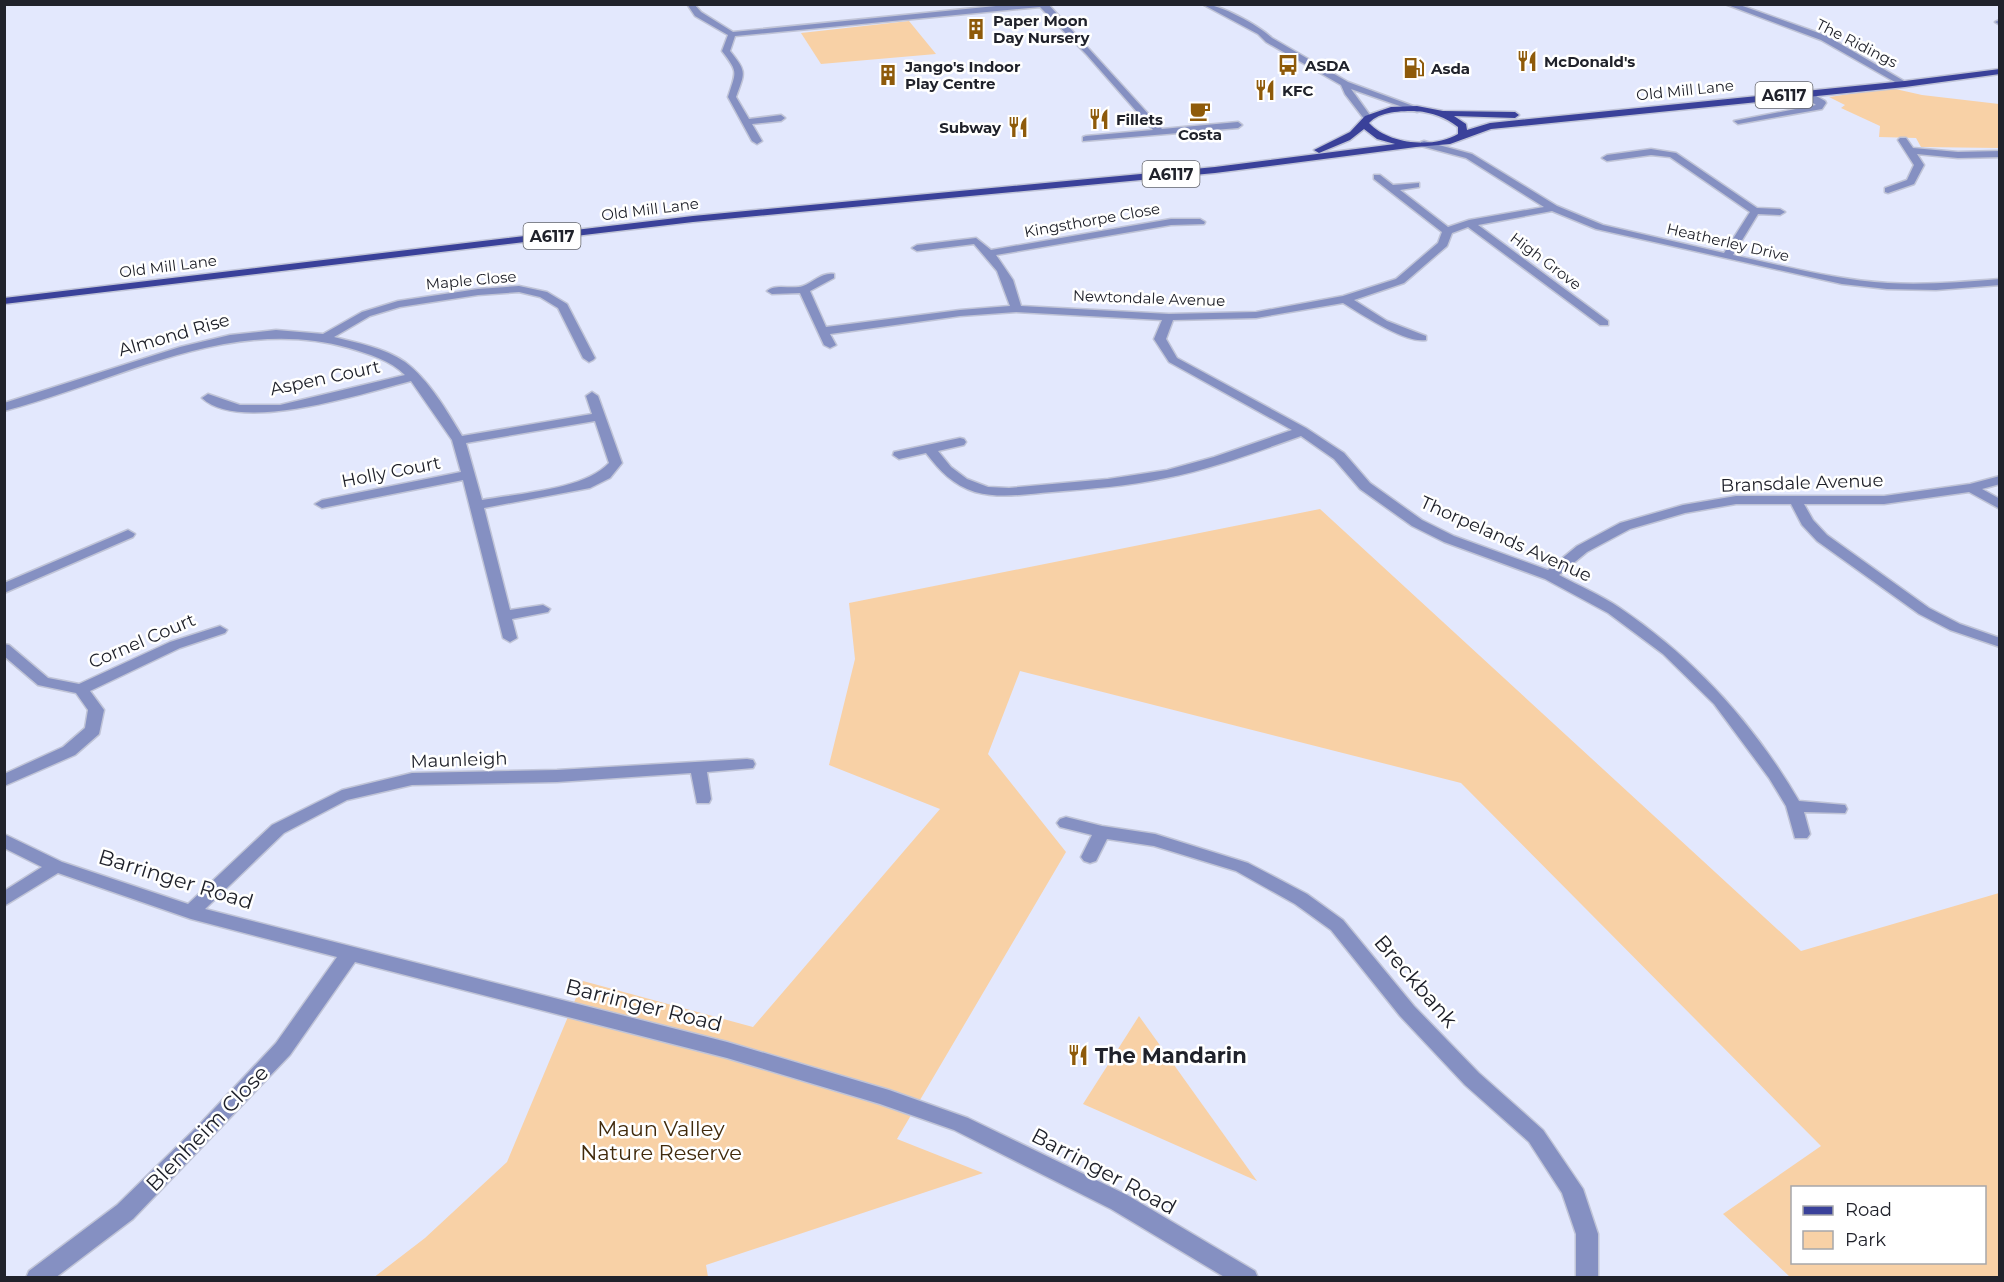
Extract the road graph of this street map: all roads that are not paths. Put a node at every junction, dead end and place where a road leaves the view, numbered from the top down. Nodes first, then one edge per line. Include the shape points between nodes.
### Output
1 (690, 4) edge
2 (1205, 4) edge
3 (1728, 4) edge
4 (1044, 5) edge
5 (732, 34) junction
6 (2000, 71) edge
7 (1345, 84) junction
8 (1905, 84) junction
9 (1804, 92) junction
10 (1420, 110) junction
11 (1743, 112) dead end
12 (1439, 113) junction
13 (1569, 117) junction
14 (781, 118) dead end
15 (1756, 118) junction
16 (1366, 121) junction
17 (1738, 121) dead end
18 (746, 122) junction
19 (1238, 125) dead end
20 (1160, 132) junction
21 (1460, 136) junction
22 (1086, 139) dead end
23 (1903, 140) dead end
24 (757, 141) dead end
25 (1420, 144) junction
26 (1911, 151) junction
27 (2000, 154) edge
28 (1469, 156) junction
29 (1301, 158) junction
30 (1607, 158) dead end
31 (1377, 177) dead end
32 (1416, 186) dead end
33 (1392, 188) junction
34 (1888, 190) dead end
35 (1553, 208) junction
36 (1755, 211) junction
37 (1779, 212) dead end
38 (1200, 222) dead end
39 (1469, 223) junction
40 (1447, 231) junction
41 (917, 248) dead end
42 (991, 253) junction
43 (1727, 257) junction
44 (830, 276) dead end
45 (2000, 282) edge
46 (804, 290) junction
47 (772, 291) dead end
48 (1345, 299) junction
49 (4, 302) edge
50 (1016, 309) junction
51 (1169, 317) junction
52 (1605, 324) dead end
53 (823, 332) junction
54 (327, 336) junction
55 (1422, 338) dead end
56 (830, 345) dead end
57 (589, 358) dead end
58 (414, 377) junction
59 (592, 396) dead end
60 (208, 398) dead end
61 (4, 407) edge
62 (598, 417) junction
63 (1302, 431) junction
64 (458, 441) junction
65 (960, 442) dead end
66 (929, 448) junction
67 (899, 455) dead end
68 (468, 475) junction
69 (2000, 480) edge
70 (1971, 488) junction
71 (1795, 499) junction
72 (322, 504) dead end
73 (477, 505) junction
74 (2000, 505) edge
75 (128, 534) dead end
76 (1550, 576) junction
77 (4, 589) edge
78 (543, 609) dead end
79 (504, 616) junction
80 (219, 630) dead end
81 (510, 638) dead end
82 (2000, 643) edge
83 (4, 648) edge
84 (81, 689) junction
85 (747, 764) dead end
86 (698, 767) junction
87 (4, 780) edge
88 (703, 799) dead end
89 (1794, 806) junction
90 (1839, 809) dead end
91 (1066, 823) dead end
92 (1102, 832) junction
93 (1801, 834) dead end
94 (4, 840) edge
95 (1090, 857) dead end
96 (56, 866) junction
97 (4, 900) edge
98 (191, 912) junction
99 (350, 954) junction
100 (38, 1278) edge
101 (1247, 1278) edge
102 (1587, 1278) edge

1 - 5 street via 698,14
2 - 7 street via 1261,32
3 - 8 street, The Ridings via 1824,38
4 - 5 street via 908,14
4 - 20 street
5 - 18 street via 726,51 739,67 732,98
6 - 8 main road, Old Mill Lane / A6117
7 - 10 street
7 - 16 street
8 - 9 main road, Old Mill Lane / A6117
9 - 13 main road, Old Mill Lane / A6117
9 - 15 street via 1822,103 1819,107
10 - 12 main road, Old Mill Lane / A6117
10 - 16 main road, Old Mill Lane / A6117 via 1389,110
11 - 15 street, Old Mill Lane
12 - 13 main road, Old Mill Lane / A6117
12 - 21 main road, Old Mill Lane / A6117 via 1463,126
13 - 21 main road, Old Mill Lane / A6117 via 1490,126
14 - 18 street
15 - 17 street
16 - 25 main road, Old Mill Lane / A6117 via 1368,129 1384,138
16 - 29 main road, Old Mill Lane / A6117 via 1343,140
18 - 24 street
19 - 20 street
20 - 22 street
21 - 25 main road, Old Mill Lane / A6117 via 1441,143
21 - 28 street
23 - 26 street
25 - 28 street, Heatherley Drive
25 - 29 main road, Old Mill Lane / A6117
26 - 27 street
26 - 34 street via 1919,165 1911,182
28 - 35 street, Heatherley Drive
29 - 49 main road, Old Mill Lane / A6117 via 1203,171 693,219
30 - 36 street via 1652,152 1673,156
31 - 33 street
32 - 33 street
33 - 40 street
35 - 39 street
35 - 43 street, Heatherley Drive via 1600,227
36 - 37 street
36 - 43 street
38 - 42 street, Kingsthorpe Close via 1172,222
39 - 40 street
39 - 52 street, High Grove
40 - 48 street, Newtondale Avenue via 1443,244 1400,281
41 - 42 street via 976,241
42 - 50 street via 1012,288
43 - 45 street, Heatherley Drive via 1842,281 1887,286
44 - 46 street
46 - 47 street
46 - 53 street
48 - 51 street, Newtondale Avenue via 1256,315
48 - 55 street via 1383,323
50 - 51 street, Newtondale Avenue
50 - 53 street, Newtondale Avenue
51 - 63 street, Thorpelands Avenue via 1160,339 1173,360
53 - 56 street
54 - 57 street, Maple Close via 366,314 398,304 519,290 543,294 563,306
54 - 58 street, Almond Rise via 399,363
54 - 61 street, Almond Rise via 279,333 236,337 188,348
58 - 60 street, Aspen Court via 280,409 239,409
58 - 64 street, Almond Rise
59 - 62 street
62 - 64 street
62 - 73 street via 616,464 605,475 585,485
63 - 66 street via 1166,474 1022,491 990,492 969,486 952,477
63 - 76 street, Thorpelands Avenue via 1339,456 1365,486 1417,524
64 - 68 street, Almond Rise
65 - 66 street
66 - 67 street
68 - 72 street, Holly Court
68 - 73 street, Almond Rise
69 - 70 street, Bransdale Avenue
70 - 71 street, Bransdale Avenue via 1884,500
70 - 74 street
71 - 76 street, Bransdale Avenue via 1736,500 1683,509 1625,526 1582,549
71 - 82 street via 1807,522 1822,538 1924,611
73 - 79 street, Almond Rise
75 - 77 street
76 - 89 street, Thorpelands Avenue via 1613,610 1686,666 1720,701 1776,775
78 - 79 street
79 - 81 street, Almond Rise
80 - 84 street, Cornel Court via 175,645
83 - 84 street via 43,682
84 - 87 street via 96,710 93,730 69,751
85 - 86 street, Maunleigh
86 - 88 street
86 - 98 street, Maunleigh via 558,776 412,779 342,796 278,829
89 - 90 street
89 - 93 street, Thorpelands Avenue
91 - 92 street, Breckbank
92 - 95 street
92 - 102 street, Breckbank via 1155,840 1242,867 1337,925 1407,1011 1472,1079 1536,1136 1572,1189 1587,1234
94 - 96 street, Barringer Road
96 - 97 street
96 - 98 street, Barringer Road
98 - 99 street, Barringer Road
99 - 100 street, Blenheim Close via 283,1049 205,1132 125,1212
99 - 101 street, Barringer Road via 727,1050 961,1124 1119,1202

